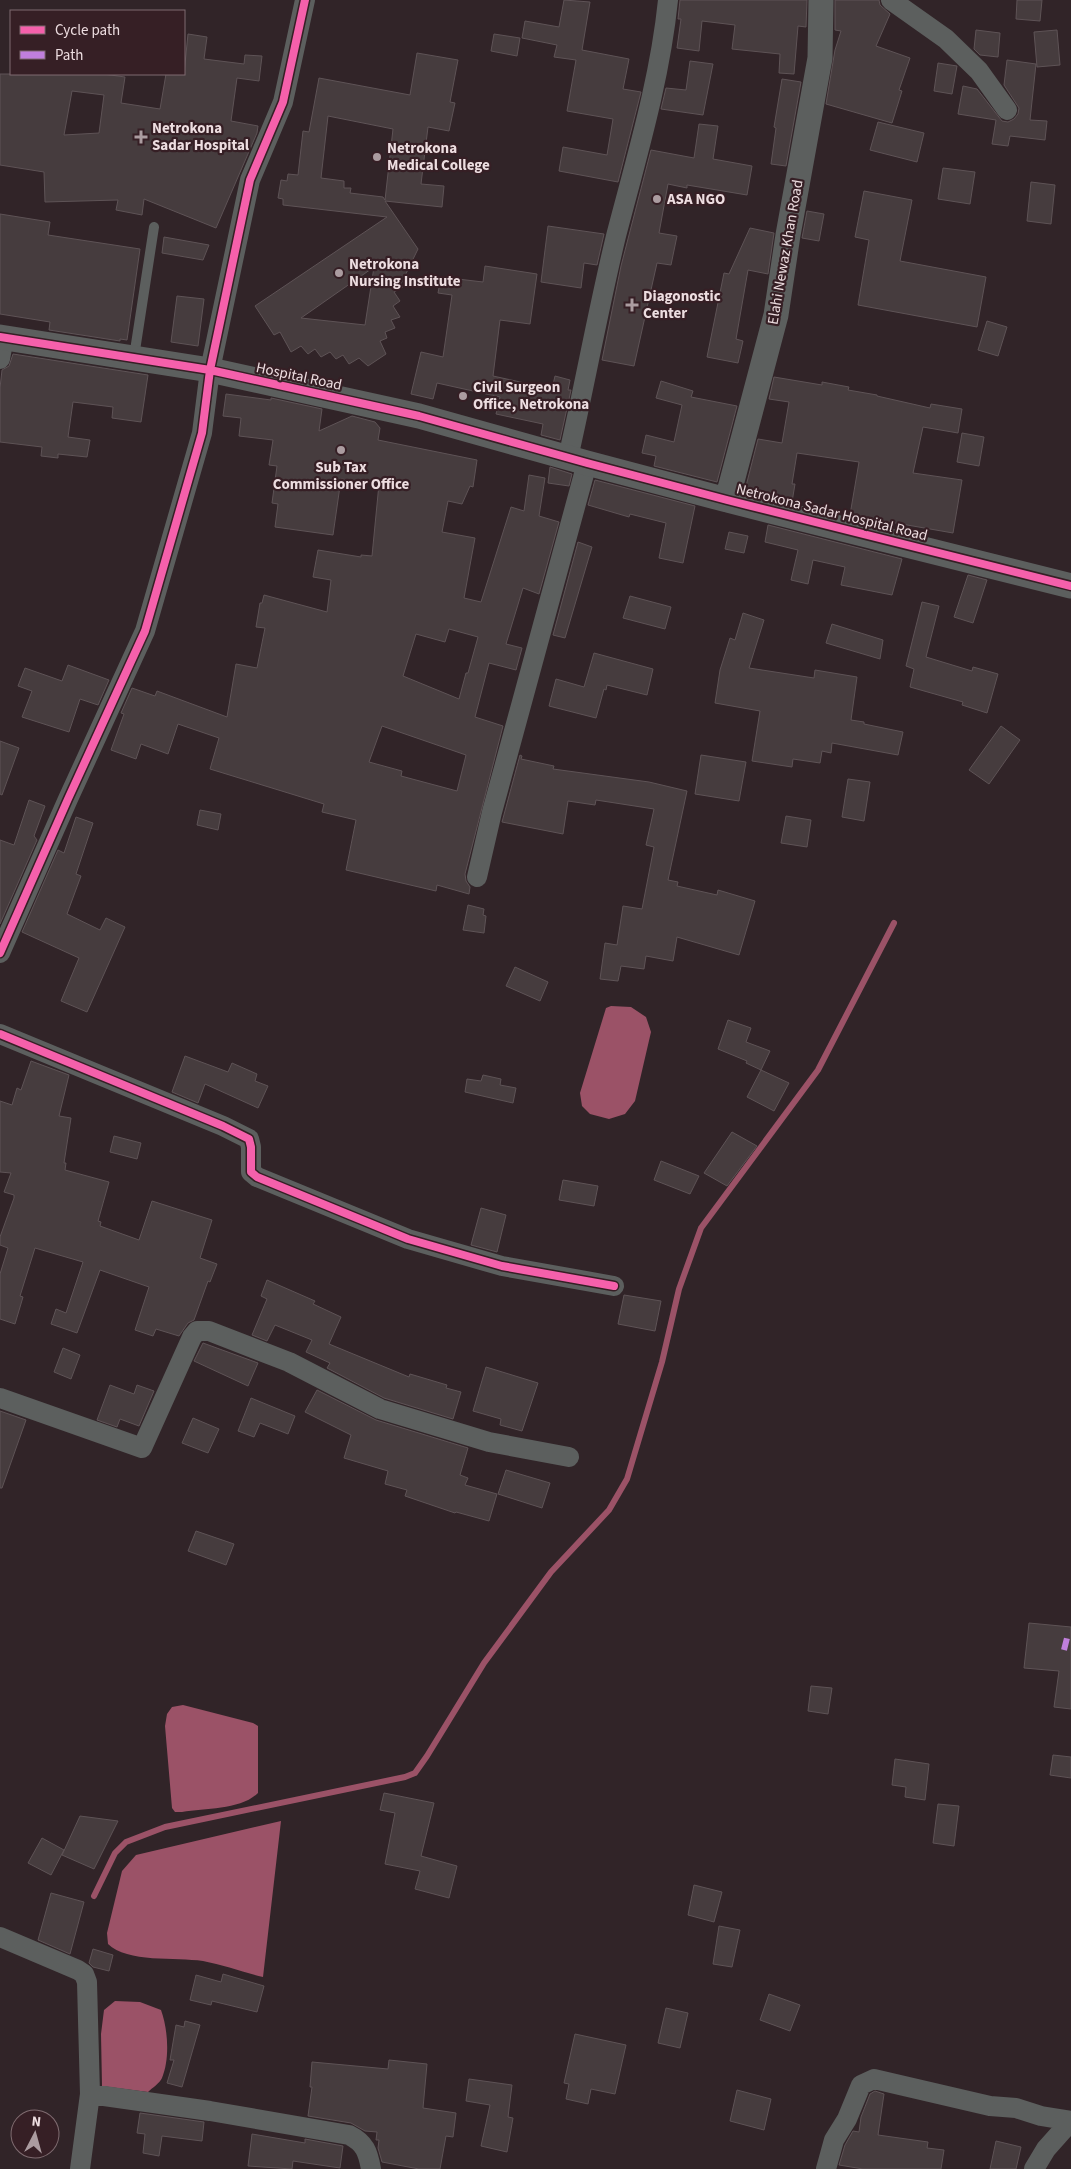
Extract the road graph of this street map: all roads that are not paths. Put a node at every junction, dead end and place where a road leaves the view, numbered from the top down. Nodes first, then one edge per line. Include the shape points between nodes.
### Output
1 (304, 0) edge
2 (668, 0) edge
3 (821, 0) edge
4 (891, 0) edge
5 (1007, 110) dead end
6 (154, 227) dead end
7 (1, 344) edge
8 (134, 359) junction
9 (210, 370) junction
10 (577, 461) junction
11 (727, 500) junction
12 (1071, 586) edge
13 (477, 877) dead end
14 (0, 953) edge
15 (0, 1034) edge
16 (614, 1286) dead end
17 (0, 1398) edge
18 (569, 1457) dead end
19 (0, 1937) edge
20 (90, 2094) junction
21 (1071, 2121) edge
22 (80, 2169) edge
23 (371, 2169) edge
24 (826, 2169) edge
25 (1034, 2169) edge

1 - 9 street via 282,102 250,180
2 - 10 street via 643,131 616,239
3 - 11 street, Elahi Newaz Khan Road via 820,58 776,315
4 - 5 street via 953,45 979,71
6 - 8 lane
7 - 8 street, Hospital Road
8 - 9 street, Hospital Road
9 - 10 street, Hospital Road via 419,416
9 - 14 street via 202,433 145,631
10 - 11 street, Netrokona Sadar Hospital Road
10 - 13 street
11 - 12 street, Netrokona Sadar Hospital Road
15 - 16 street via 249,1139 251,1172 293,1192 408,1239 502,1266
17 - 18 street via 142,1448 196,1330 209,1330 289,1362 380,1409 489,1442
19 - 20 street via 84,1974 89,2018
20 - 22 street
20 - 23 street via 349,2135 366,2146
21 - 24 street via 874,2079 861,2085 834,2140
21 - 25 street via 1046,2149

